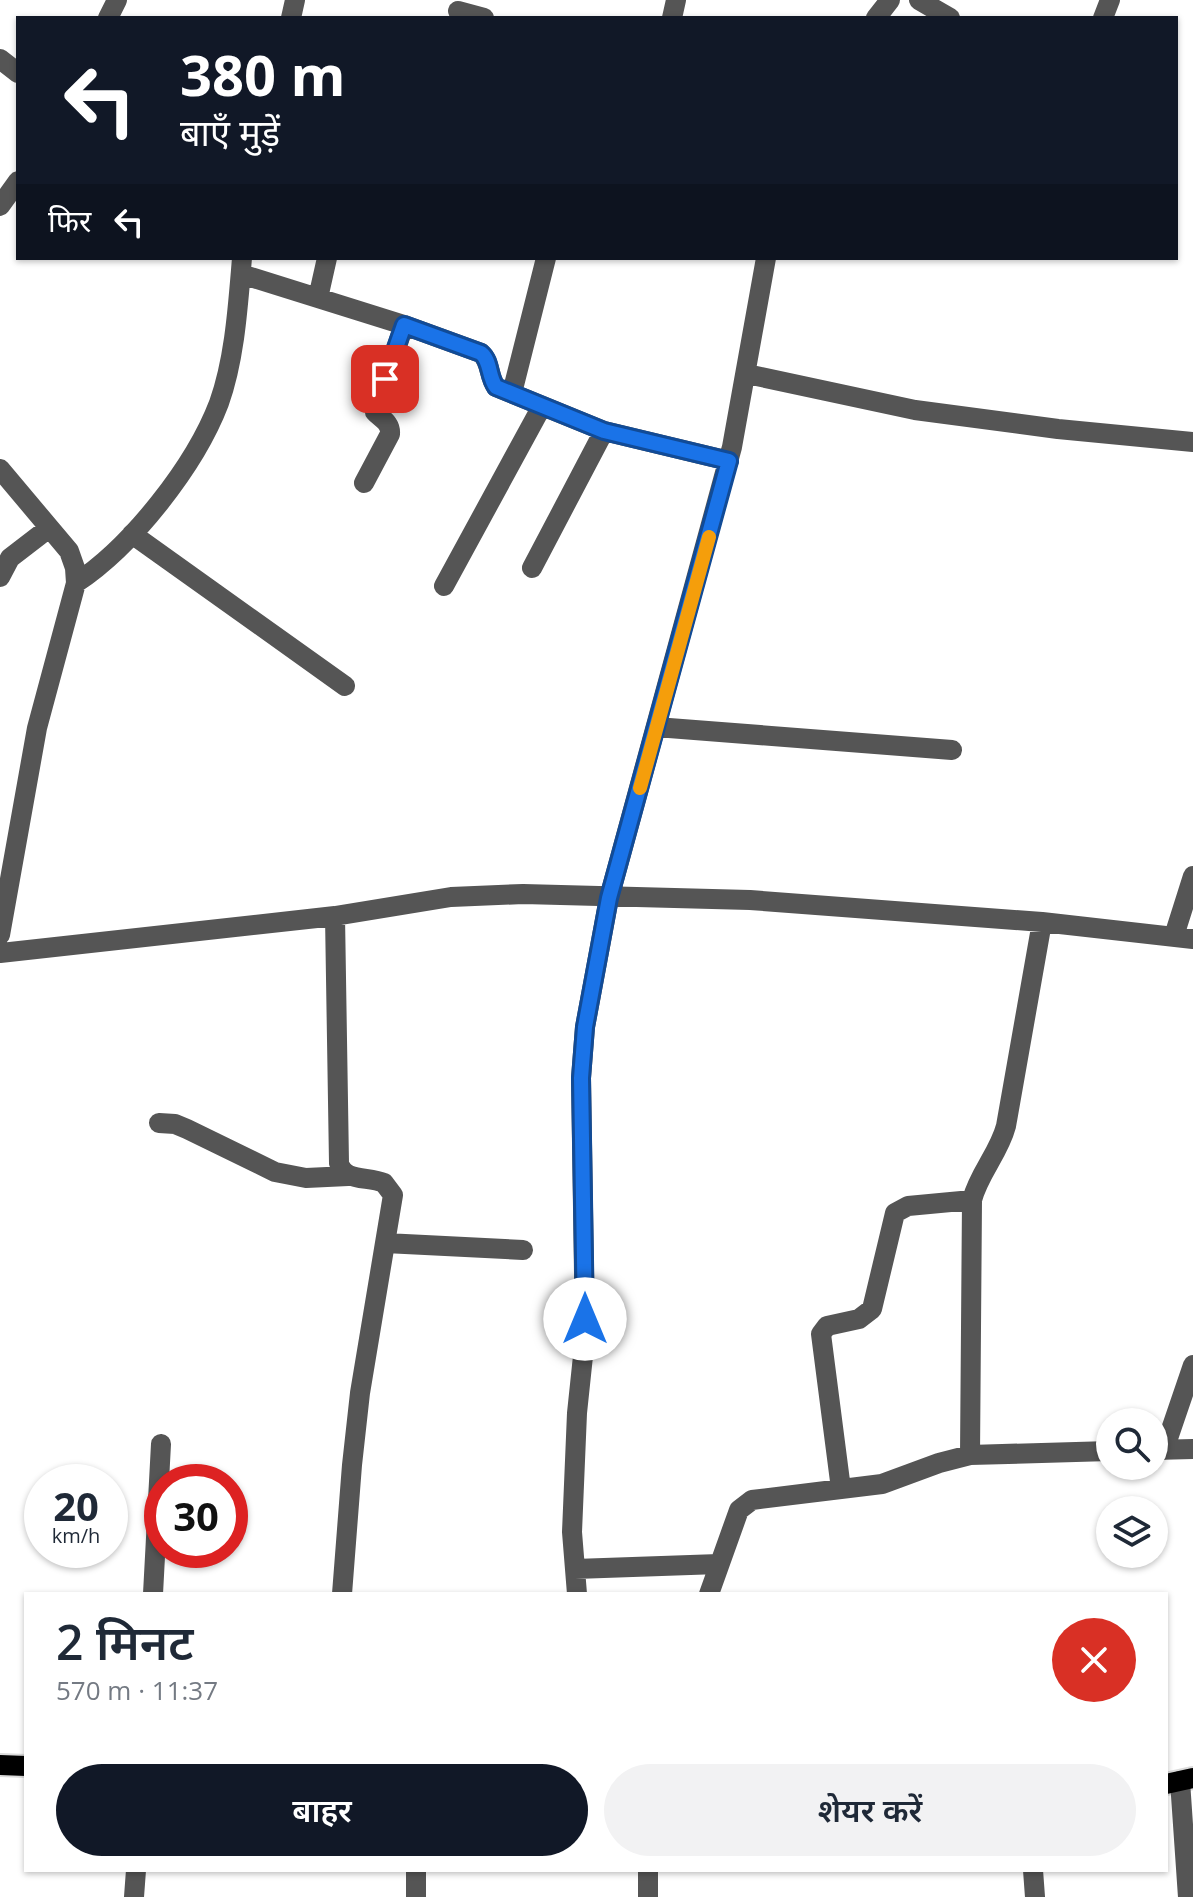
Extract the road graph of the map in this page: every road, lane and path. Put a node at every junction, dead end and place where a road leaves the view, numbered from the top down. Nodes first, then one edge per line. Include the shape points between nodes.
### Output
1 (890, 0) edge
2 (919, 0) edge
3 (878, 16) edge
4 (947, 16) edge
5 (0, 59) edge
6 (16, 71) edge
7 (16, 184) edge
8 (0, 206) edge
9 (327, 260) edge
10 (545, 260) edge
11 (766, 260) edge
12 (241, 266) edge
13 (318, 298) junction
14 (404, 325) junction
15 (747, 374) junction
16 (512, 393) junction
17 (542, 406) junction
18 (604, 431) junction
19 (1193, 442) edge
20 (729, 461) junction
21 (0, 469) edge
22 (364, 483) dead end
23 (49, 528) junction
24 (132, 534) junction
25 (532, 568) dead end
26 (0, 577) edge
27 (76, 583) junction
28 (444, 586) dead end
29 (345, 686) dead end
30 (656, 727) junction
31 (952, 750) dead end
32 (1193, 876) edge
33 (609, 898) junction
34 (335, 916) junction
35 (1042, 922) junction
36 (0, 935) edge
37 (1183, 938) edge
38 (0, 953) edge
39 (159, 1123) dead end
40 (348, 1176) junction
41 (972, 1200) junction
42 (385, 1243) junction
43 (523, 1250) dead end
44 (1193, 1365) edge
45 (1168, 1428) edge
46 (161, 1444) dead end
47 (1193, 1449) edge
48 (1168, 1450) edge
49 (1096, 1451) edge
50 (970, 1455) junction
51 (841, 1489) junction
52 (719, 1564) junction
53 (575, 1569) junction
54 (153, 1592) edge
55 (342, 1592) edge
56 (577, 1592) edge
57 (710, 1592) edge
58 (0, 1765) edge
59 (24, 1766) edge
60 (1180, 1781) edge
61 (136, 1872) edge
62 (416, 1872) edge
63 (648, 1872) edge
64 (1033, 1872) edge
65 (134, 1897) edge
66 (416, 1897) edge
67 (648, 1897) edge
68 (1035, 1897) edge
69 (1188, 1897) edge

1 - 3 street
2 - 4 street
5 - 6 street
7 - 8 street
9 - 13 street
10 - 16 street
11 - 15 street
12 - 13 street
12 - 24 street via 220,400 197,447
13 - 14 street
14 - 16 street via 481,353 496,387
14 - 22 street via 375,412 391,428 390,434
15 - 19 street via 915,410
15 - 20 street
16 - 17 street
17 - 18 street
17 - 28 street
18 - 20 street
18 - 25 street
20 - 30 street
21 - 23 street
23 - 26 street via 10,558
23 - 27 street via 73,560
24 - 27 street
24 - 29 street
27 - 36 street via 40,714
30 - 31 street
30 - 33 street
32 - 37 street
33 - 34 street via 484,895
33 - 35 street via 750,900
33 - 53 street via 581,1078 585,1337 577,1413
34 - 38 street
34 - 40 street via 339,1163
35 - 37 street
35 - 41 street via 1006,1126
39 - 40 street via 187,1129 275,1172 306,1178
40 - 42 street via 378,1180 390,1188
41 - 50 street
41 - 51 street via 908,1206 895,1213 872,1309 859,1319 827,1326 821,1334
42 - 43 street
42 - 55 street via 357,1419
44 - 45 street
46 - 54 street
47 - 48 street
49 - 50 street
50 - 51 street via 882,1484
51 - 52 street via 744,1504
52 - 53 street
52 - 57 street
53 - 56 street
58 - 59 main road
60 - 69 street
61 - 65 street
62 - 66 street
63 - 67 street
64 - 68 street

